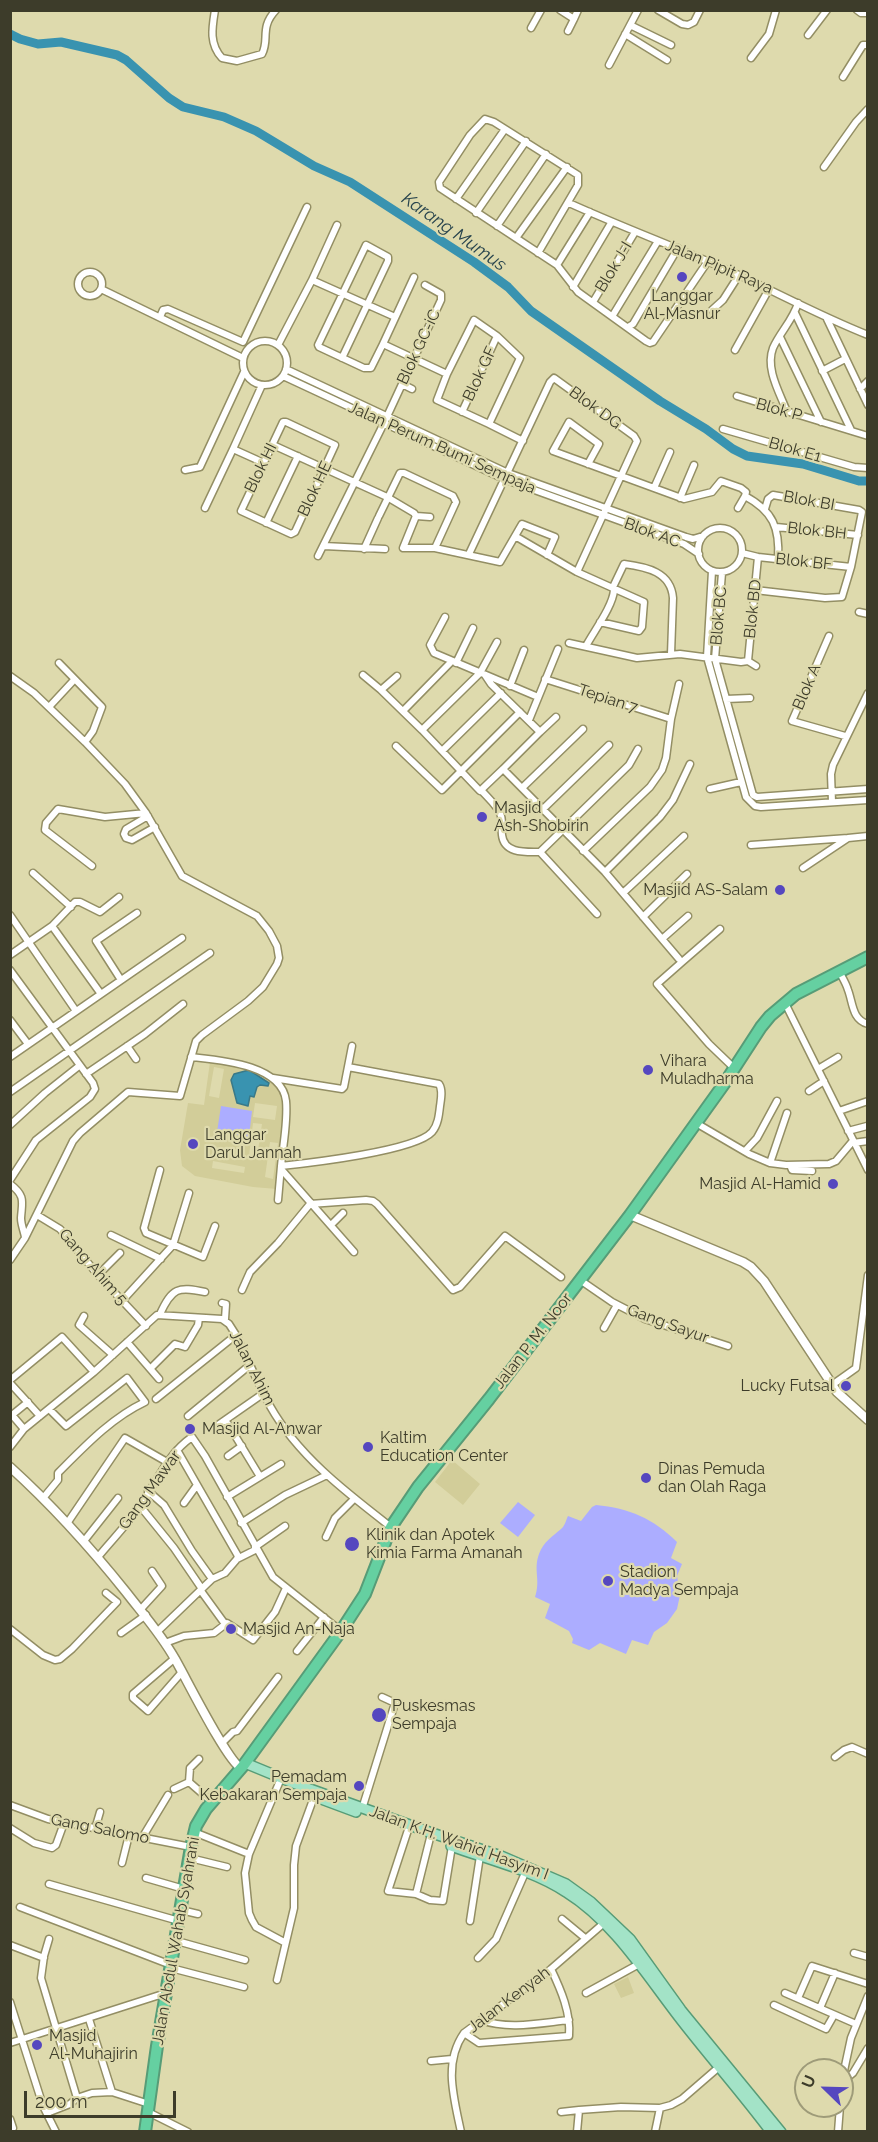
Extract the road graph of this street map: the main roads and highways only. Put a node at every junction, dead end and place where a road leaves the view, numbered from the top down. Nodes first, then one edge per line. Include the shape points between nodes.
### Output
1 (867, 957) edge
2 (243, 1765) junction
3 (361, 1810) junction
4 (485, 1856) junction
5 (499, 1860) junction
6 (627, 1942) junction
7 (776, 2131) edge
8 (145, 2132) edge

1 - 2 highway, Jalan P. M. Noor via 796,994 761,1027 630,1215 418,1487 391,1527 373,1577 341,1631
2 - 3 main road, Jalan K.H. Wahid Hasyim I
2 - 3 main road, Jalan K.H. Wahid Hasyim I via 279,1784
2 - 8 highway, Jalan Abdul Wahab Syahrani via 212,1802 194,1832
3 - 4 main road, Jalan K.H. Wahid Hasyim I
3 - 4 main road, Jalan K.H. Wahid Hasyim I
4 - 5 main road, Jalan K.H. Wahid Hasyim I
5 - 6 main road, Jalan K.H. Wahid Hasyim I via 567,1892
5 - 6 main road, Jalan K.H. Wahid Hasyim I via 566,1884 591,1902
6 - 7 main road, Jalan K.H. Wahid Hasyim I
6 - 7 main road, Jalan K.H. Wahid Hasyim I via 639,1964 719,2067

